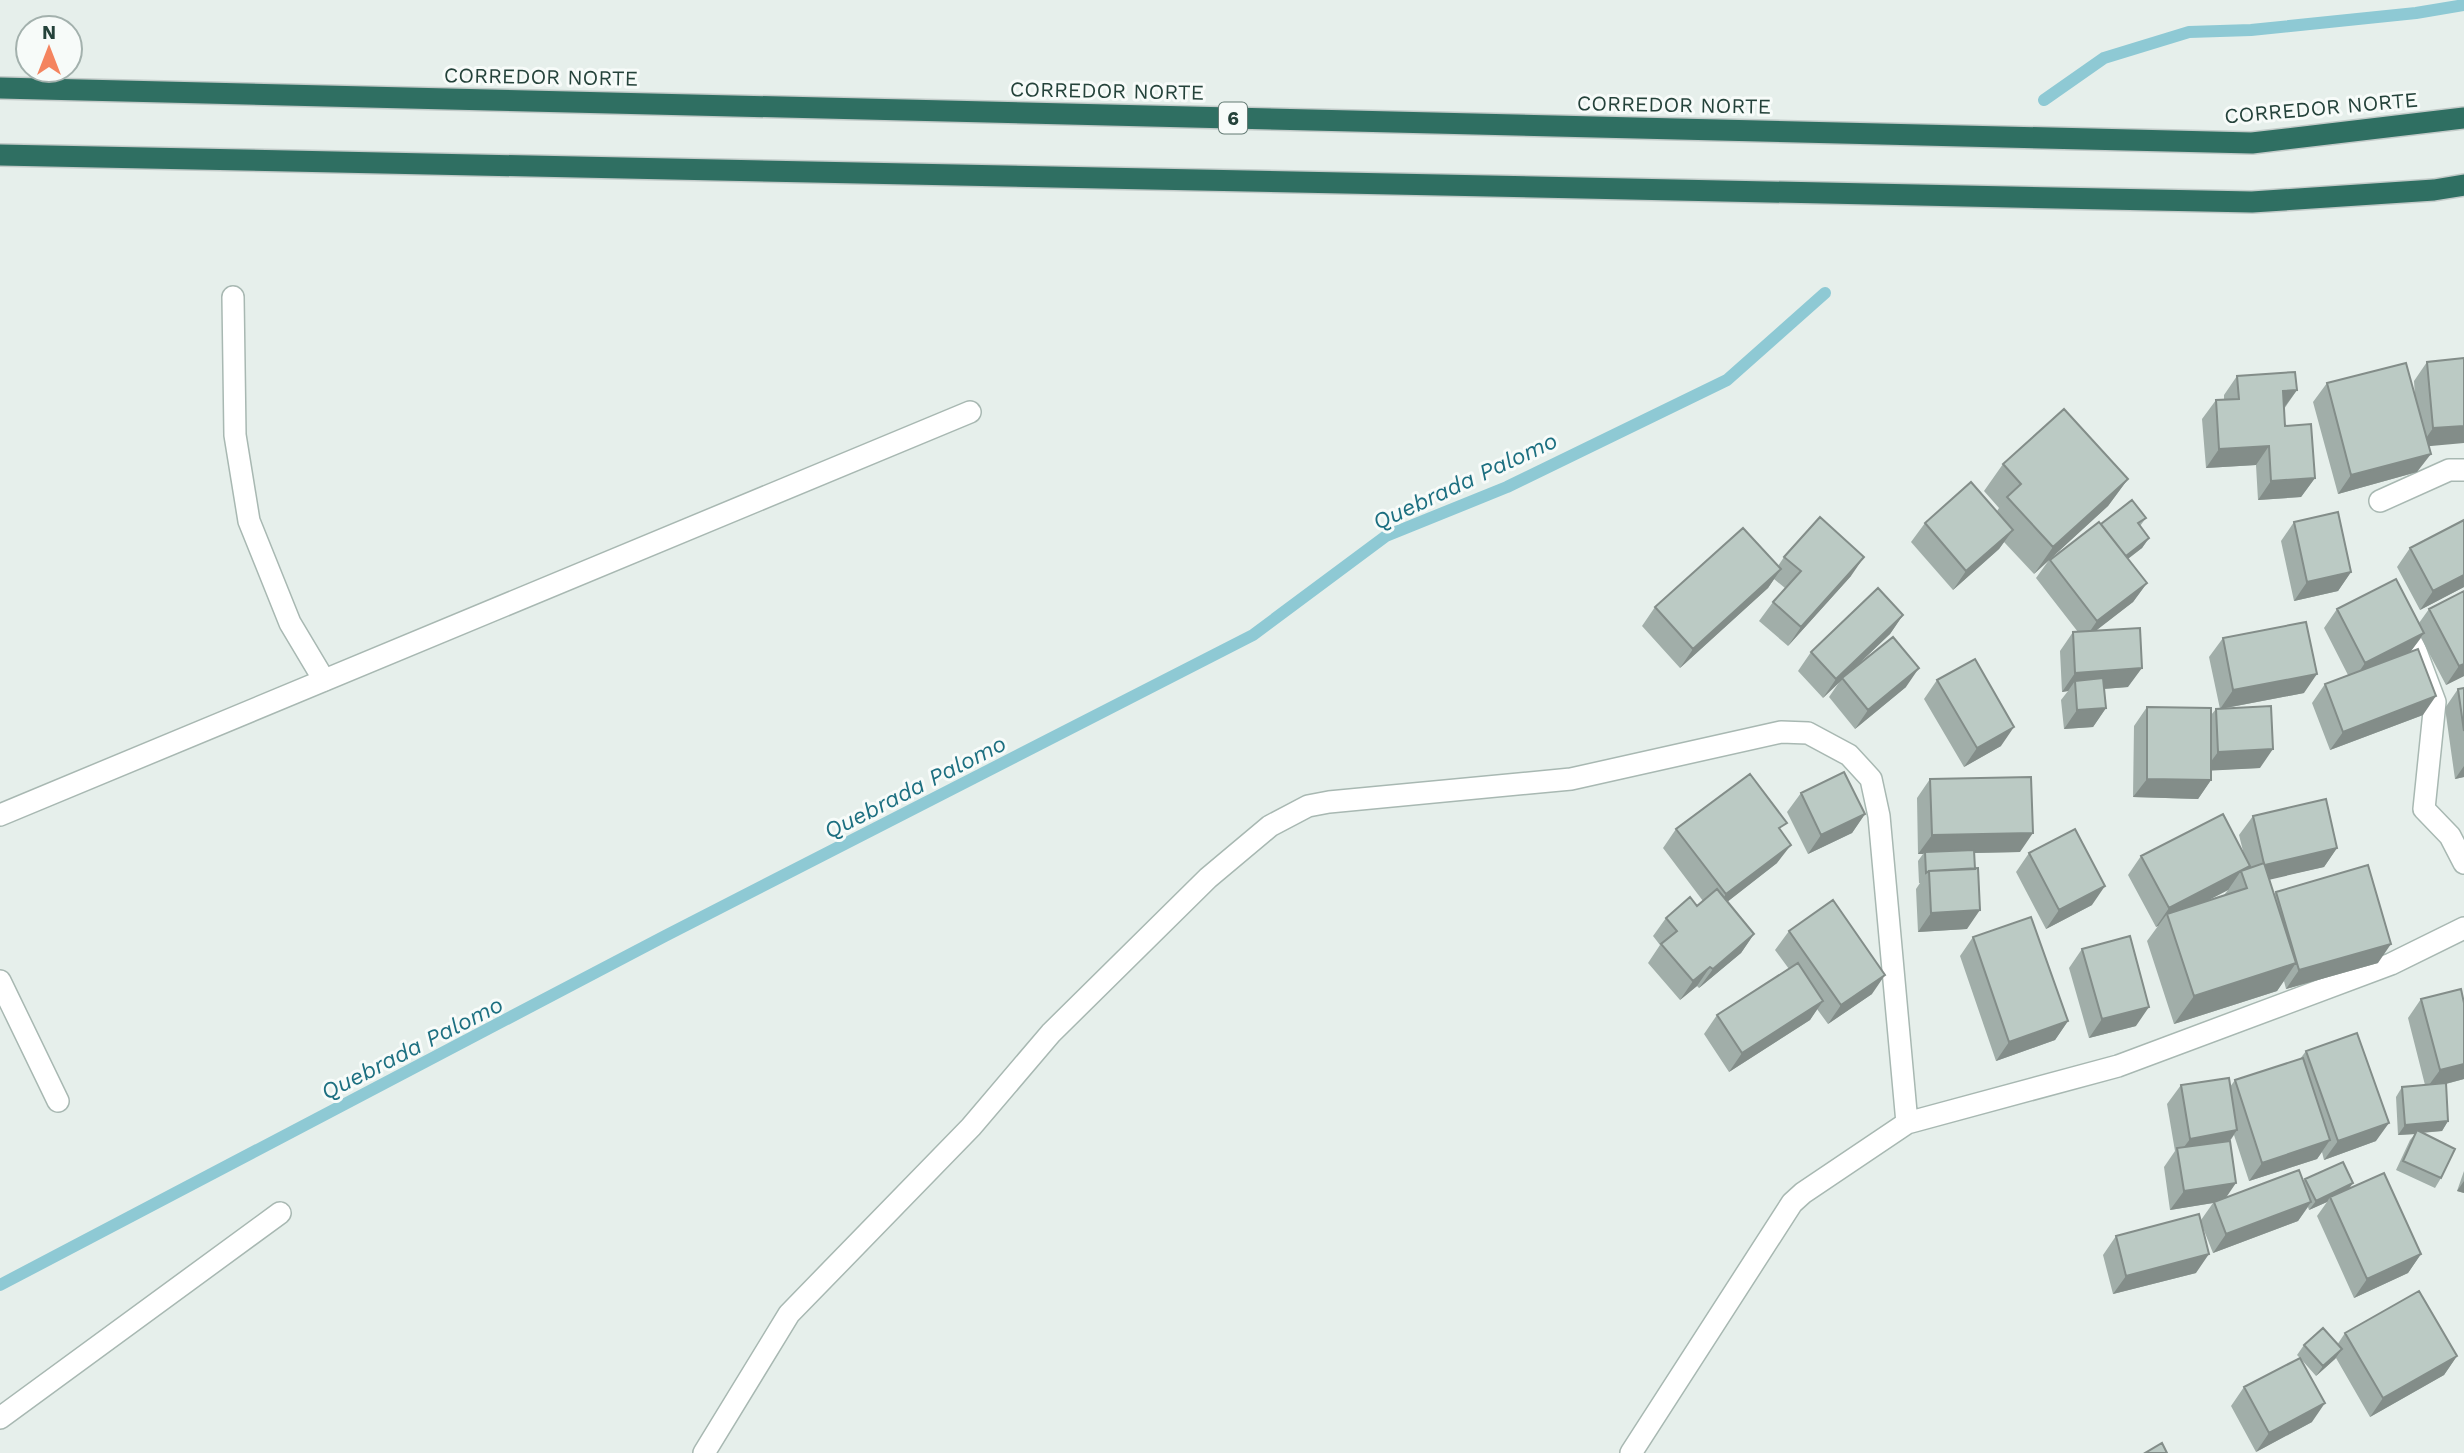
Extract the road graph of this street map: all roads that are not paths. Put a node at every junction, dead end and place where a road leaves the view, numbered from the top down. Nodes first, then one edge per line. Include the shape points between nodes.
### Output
1 (0, 88) edge
2 (2464, 118) edge
3 (0, 155) edge
4 (2464, 185) edge
5 (233, 297) dead end
6 (970, 412) dead end
7 (2464, 470) edge
8 (2380, 501) dead end
9 (2398, 603) edge
10 (324, 680) junction
11 (0, 815) edge
12 (2464, 863) edge
13 (2464, 928) edge
14 (0, 981) edge
15 (58, 1101) dead end
16 (1907, 1123) junction
17 (280, 1213) dead end
18 (0, 1418) edge
19 (704, 1453) edge
20 (1631, 1453) edge

1 - 2 highway, CORREDOR NORTE / 6 via 2252,143
3 - 4 highway via 2252,202
5 - 10 street via 235,435 249,521 290,623
6 - 10 street
7 - 8 street via 2449,470
9 - 12 street via 2435,702 2424,809 2450,836
10 - 11 street
13 - 16 street via 2392,964 2118,1066
14 - 15 street
16 - 19 street via 1879,816 1871,779 1849,755 1808,733 1781,732 1733,741 1571,779 1308,806 1269,826 1208,877 1051,1033 971,1127 789,1314
16 - 20 street via 1792,1203
17 - 18 street

